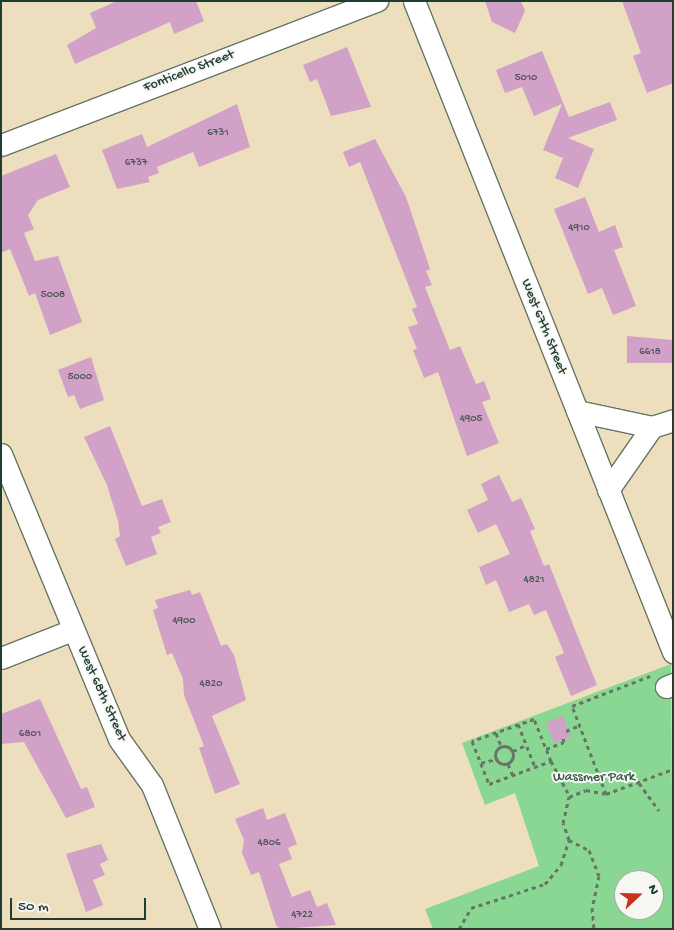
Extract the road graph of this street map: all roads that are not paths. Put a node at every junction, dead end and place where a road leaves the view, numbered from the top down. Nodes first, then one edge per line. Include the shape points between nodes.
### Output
1 (377, 1) edge
2 (414, 1) edge
3 (1, 145) edge
4 (577, 410) junction
5 (673, 420) edge
6 (652, 428) junction
7 (1, 454) edge
8 (608, 490) junction
9 (72, 630) junction
10 (673, 652) edge
11 (1, 658) edge
12 (210, 929) edge

1 - 3 street, Fonticello Street
2 - 4 street, West 67th Street
4 - 6 street
4 - 8 street, West 67th Street
5 - 6 street
6 - 8 street
7 - 9 street, West 68th Street
8 - 10 street, West 67th Street
9 - 11 street
9 - 12 street, West 68th Street via 119,739 152,785

